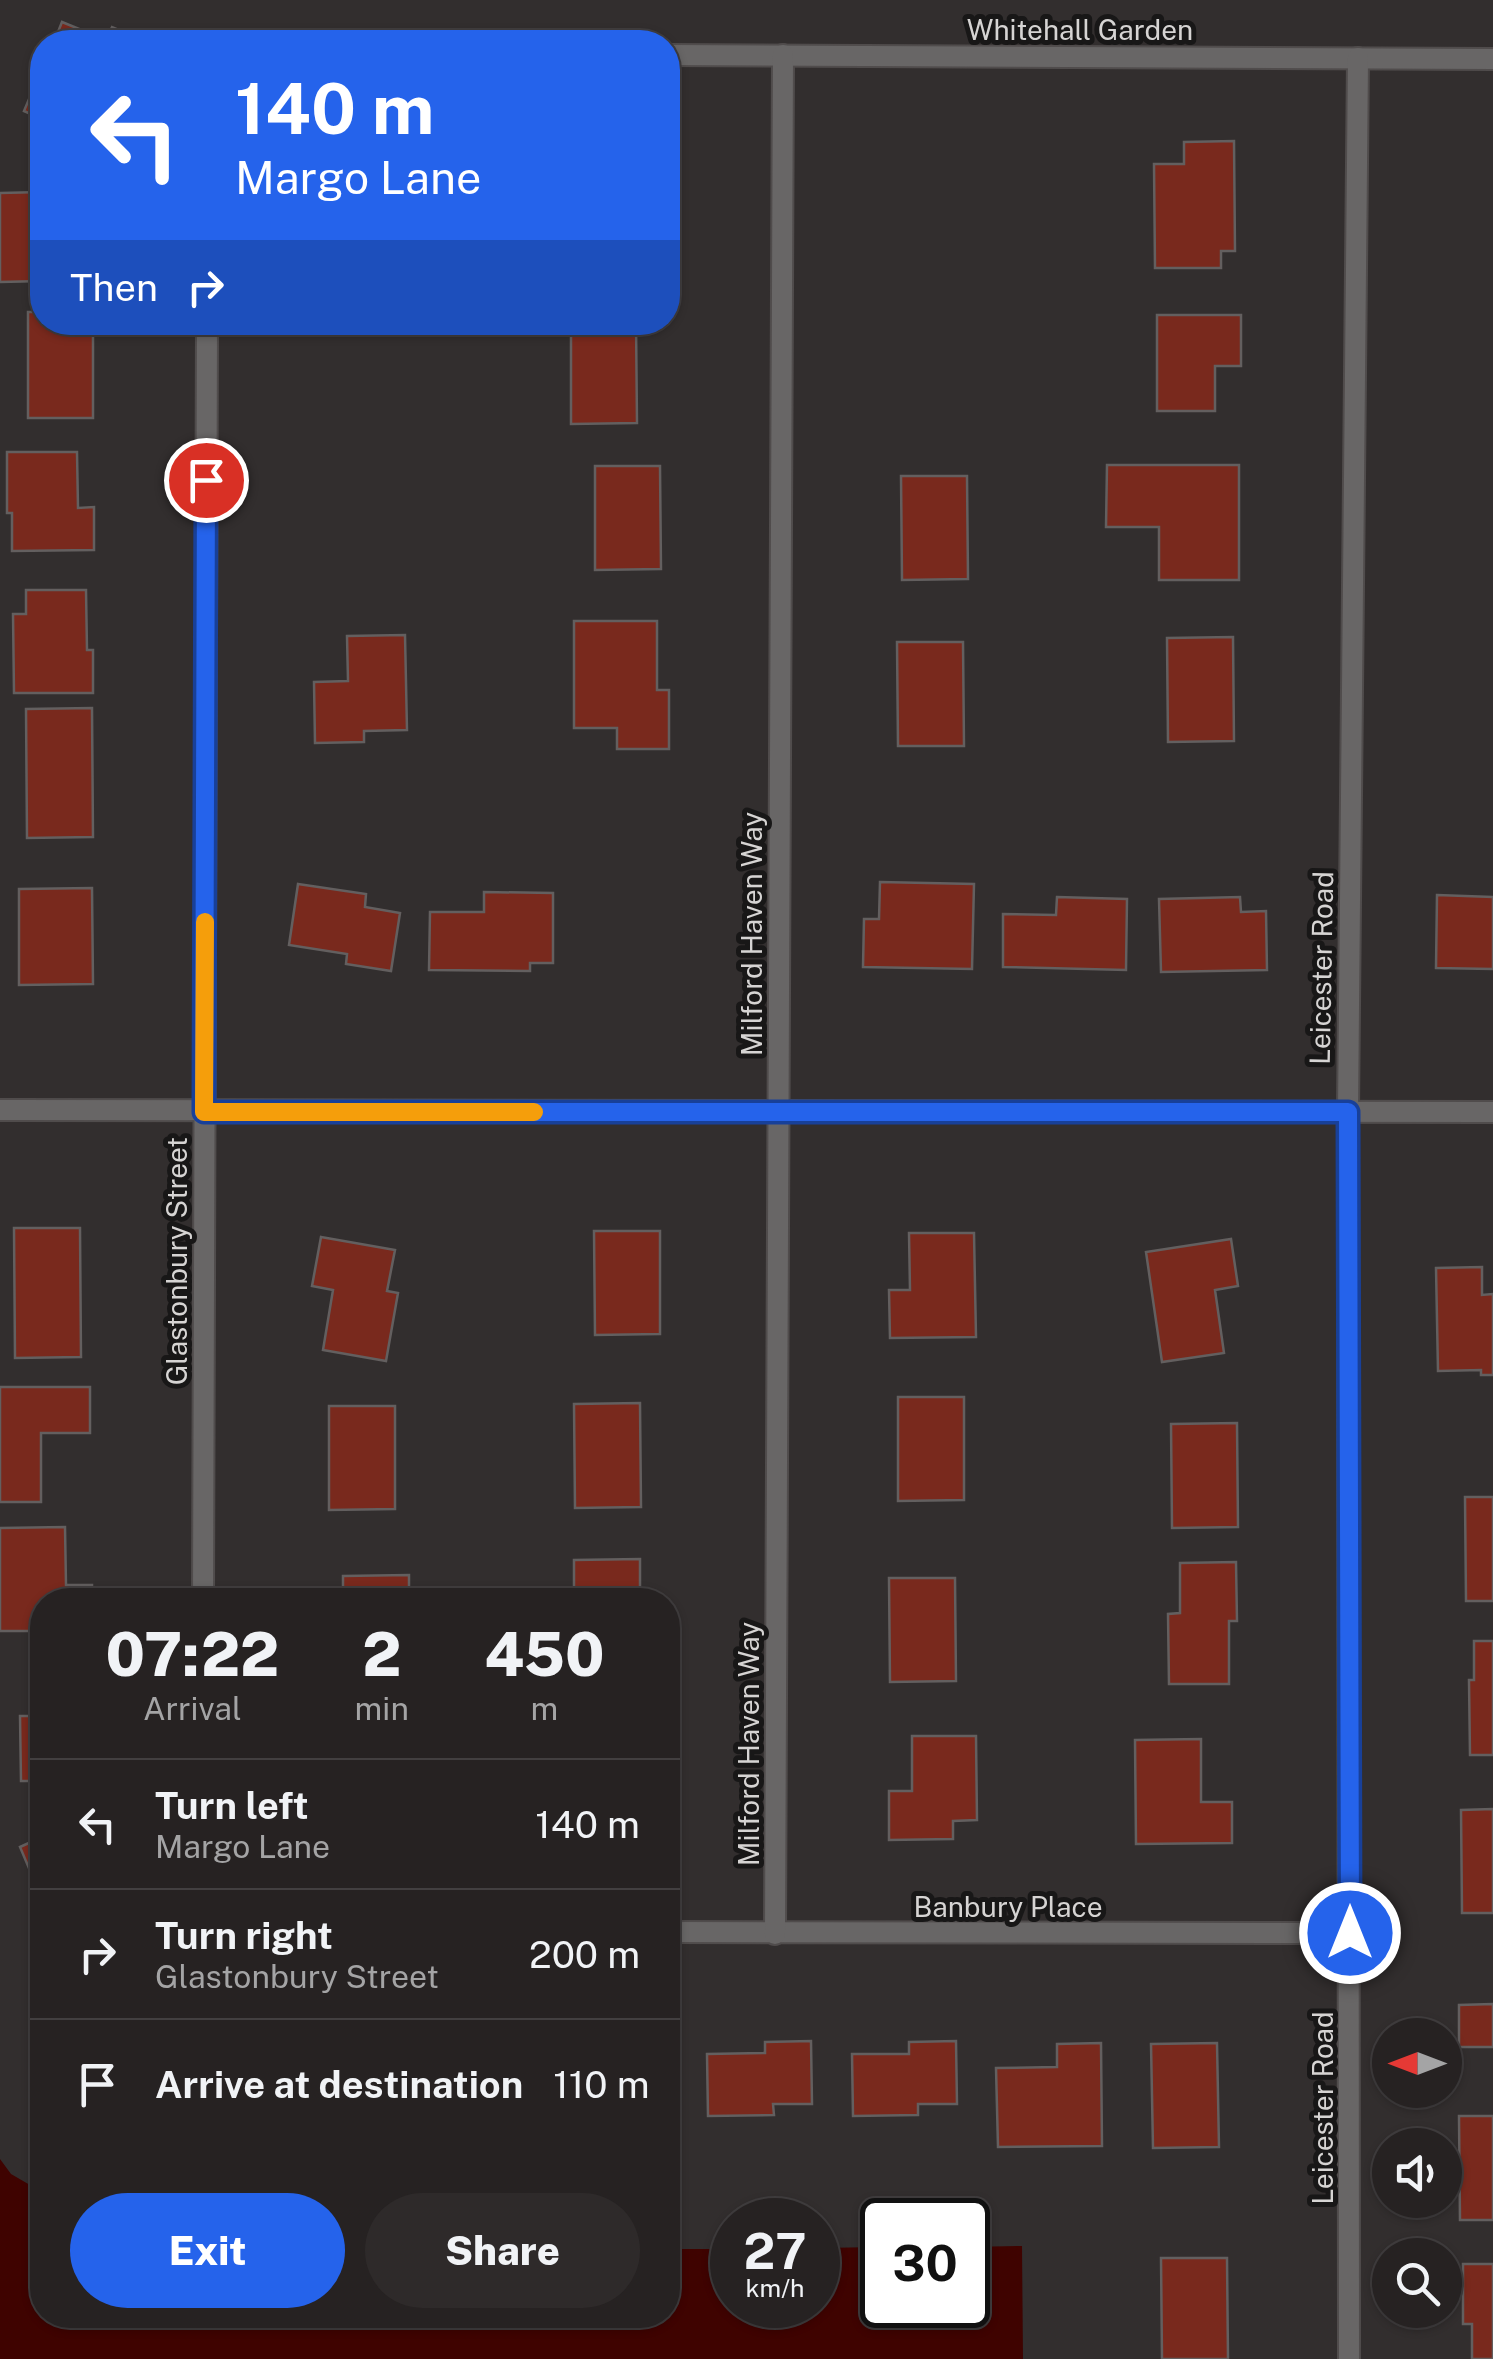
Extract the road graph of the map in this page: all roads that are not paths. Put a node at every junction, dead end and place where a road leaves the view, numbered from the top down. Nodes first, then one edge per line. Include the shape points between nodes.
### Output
1 (680, 55) edge
2 (782, 55) junction
3 (1358, 58) junction
4 (1493, 59) edge
5 (207, 335) edge
6 (0, 1110) edge
7 (204, 1112) junction
8 (778, 1112) junction
9 (1348, 1112) junction
10 (1493, 1112) edge
11 (203, 1588) edge
12 (680, 1932) edge
13 (1350, 1933) junction
14 (775, 1934) junction
15 (1348, 2359) edge

1 - 2 street, Whitehall Garden
2 - 3 street, Whitehall Garden
2 - 8 street, Milford Haven Way
3 - 4 street, Whitehall Garden
3 - 9 street, Leicester Road
5 - 7 street, Glastonbury Street
6 - 7 street
7 - 8 street
7 - 11 street, Glastonbury Street
8 - 9 street
8 - 14 street, Milford Haven Way
9 - 10 street
9 - 13 street, Leicester Road
12 - 14 street, Banbury Place
13 - 14 street, Banbury Place
13 - 15 street, Leicester Road

